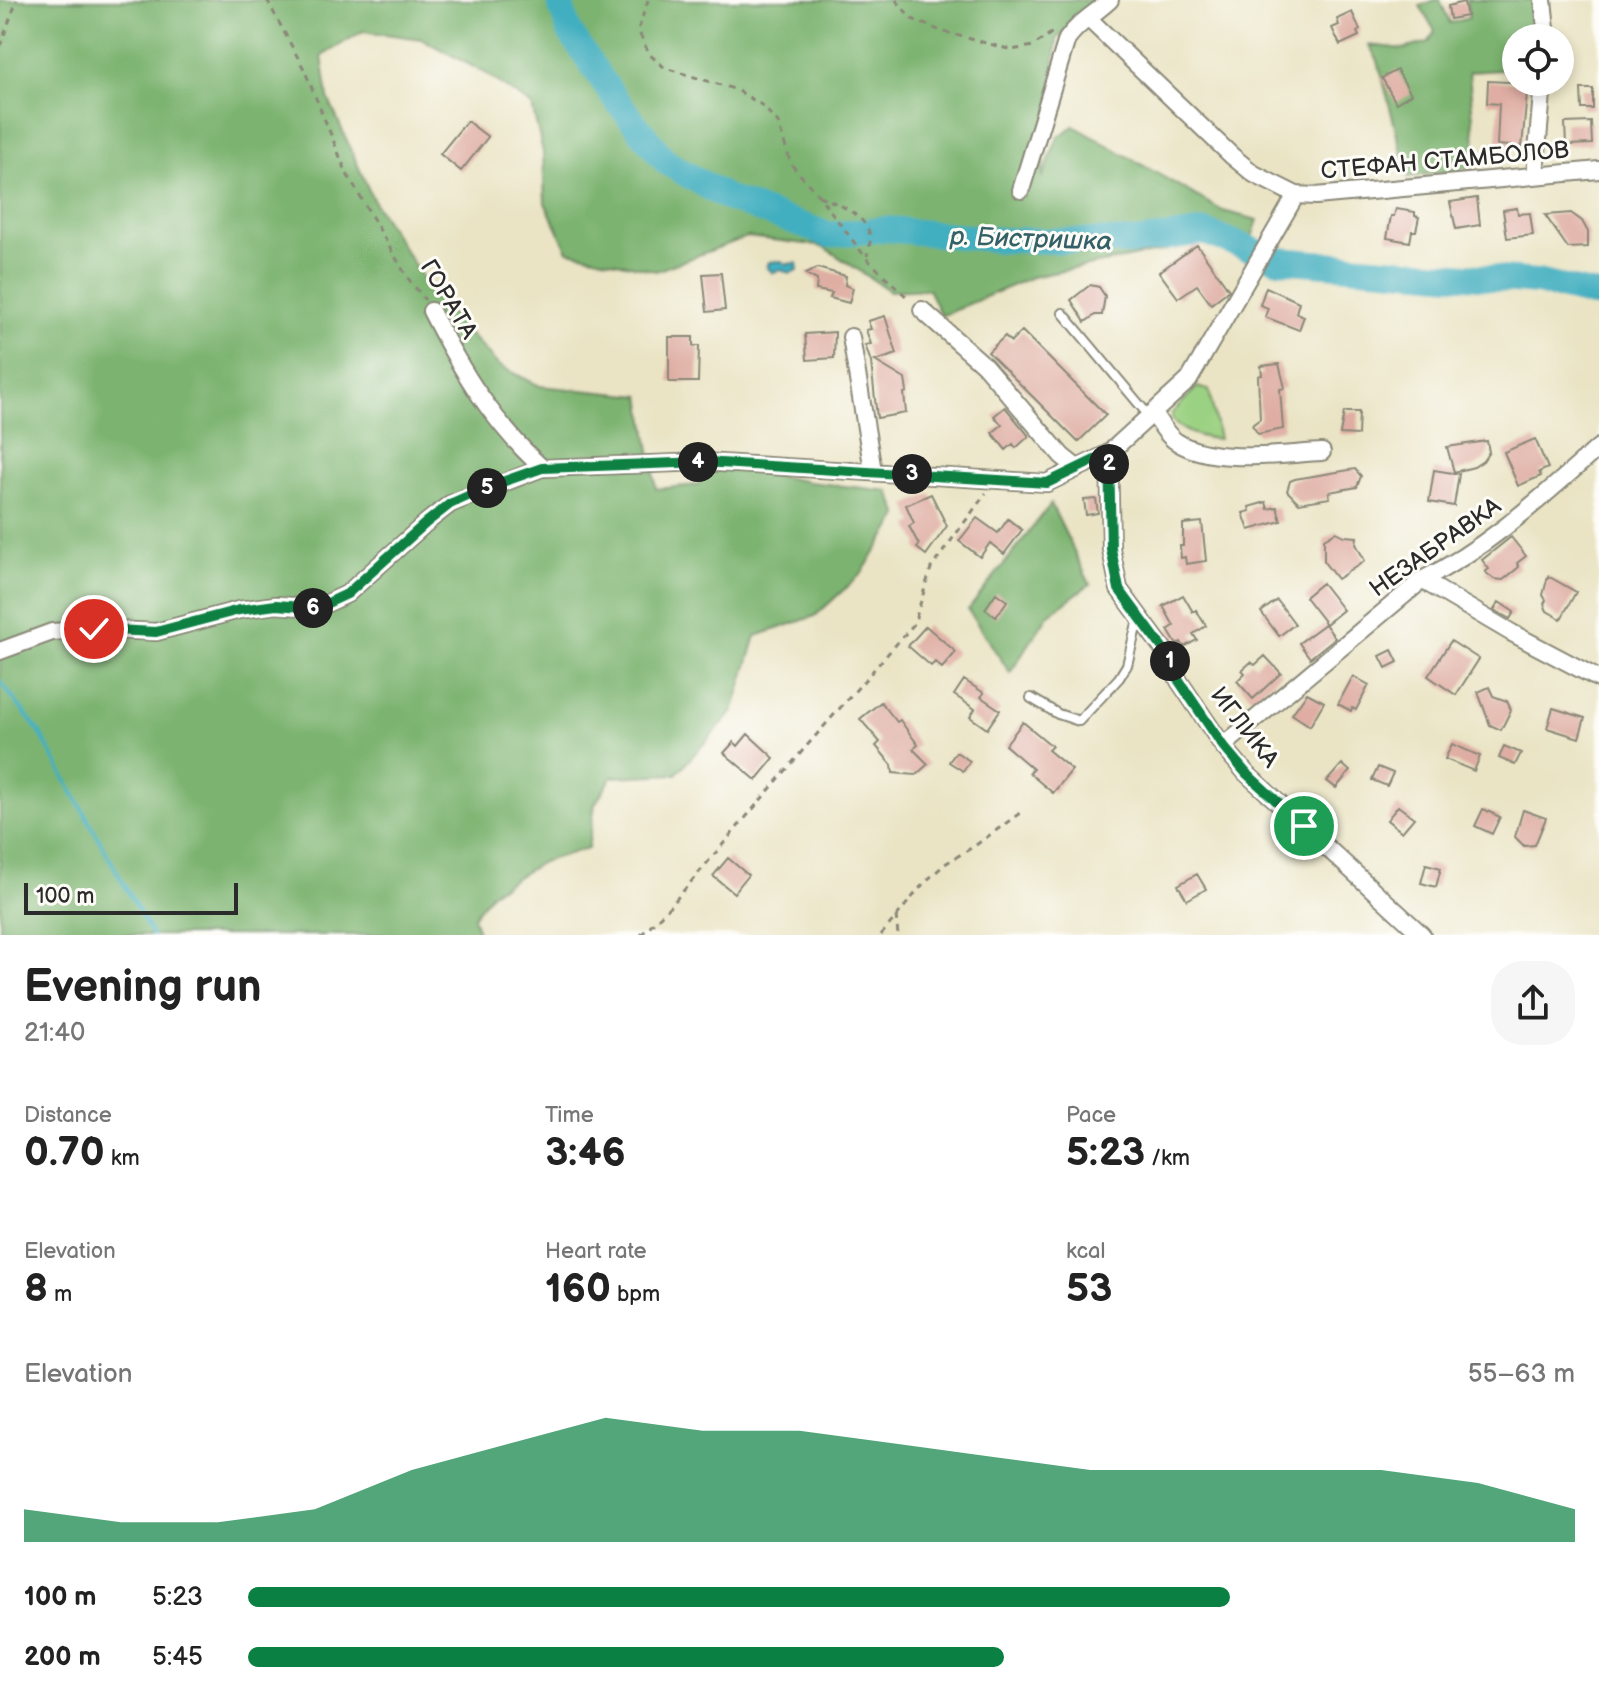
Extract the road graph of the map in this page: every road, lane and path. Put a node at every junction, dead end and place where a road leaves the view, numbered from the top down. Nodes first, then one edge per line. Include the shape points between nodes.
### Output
1 (17, 0) edge
2 (267, 0) edge
3 (648, 0) edge
4 (896, 0) edge
5 (1110, 0) edge
6 (1543, 0) edge
7 (1084, 22) junction
8 (1546, 24) edge
9 (0, 46) edge
10 (1542, 96) edge
11 (1599, 170) edge
12 (1535, 175) junction
13 (1021, 190) dead end
14 (1296, 195) junction
15 (819, 196) junction
16 (866, 258) junction
17 (922, 310) joint
18 (431, 311) joint
19 (1063, 313) dead end
20 (851, 337) dead end
21 (1151, 415) junction
22 (1599, 447) edge
23 (1322, 452) dead end
24 (1109, 453) junction
25 (542, 468) junction
26 (1077, 468) junction
27 (873, 471) junction
28 (995, 480) junction
29 (1422, 580) junction
30 (1138, 618) junction
31 (0, 651) edge
32 (1599, 679) edge
33 (1031, 698) dead end
34 (1223, 746) junction
35 (1020, 813) dead end
36 (896, 916) junction
37 (641, 935) edge
38 (881, 935) edge
39 (898, 935) edge
40 (1422, 935) edge

1 - 9 path
2 - 18 path, ГОРАТА via 304,69 347,174
3 - 15 path via 638,30 649,54 665,68 737,90 763,106 778,123 791,164
4 - 7 path via 912,19 1012,50 1033,46 1064,24
5 - 7 street
6 - 8 street
7 - 13 street via 1067,39
7 - 14 street, СТЕФАН СТАМБОЛОВ via 1254,174
10 - 12 street
11 - 12 street, СТЕФАН СТАМБОЛОВ
12 - 14 street, СТЕФАН СТАМБОЛОВ
14 - 21 street, СТЕФАН СТАМБОЛОВ via 1189,380
15 - 16 path
15 - 16 path via 863,222 870,237
16 - 17 path
17 - 26 street via 984,365
18 - 25 street, ГОРАТА via 483,404
19 - 21 lane
20 - 27 street
21 - 23 street via 1177,442 1203,452
21 - 24 street, СТЕФАН СТАМБОЛОВ
22 - 29 street, НЕЗАБРАВКА via 1505,529
24 - 26 street, СТЕФАН СТАМБОЛОВ
24 - 30 street, ИГЛИКА via 1111,549 1119,589
25 - 27 street, СТЕФАН СТАМБОЛОВ via 704,462
25 - 31 street, СТЕФАН СТАМБОЛОВ via 450,504 347,594 317,608 276,605 239,610 156,632 52,632
26 - 28 street, СТЕФАН СТАМБОЛОВ via 1047,483
27 - 28 street, СТЕФАН СТАМБОЛОВ
28 - 37 path via 931,568 914,624
29 - 32 street
29 - 34 street, НЕЗАБРАВКА
30 - 33 lane via 1127,665 1079,721
30 - 34 street, ИГЛИКА via 1167,654
34 - 40 street, ИГЛИКА
35 - 36 path via 945,864
36 - 38 path
36 - 39 path

